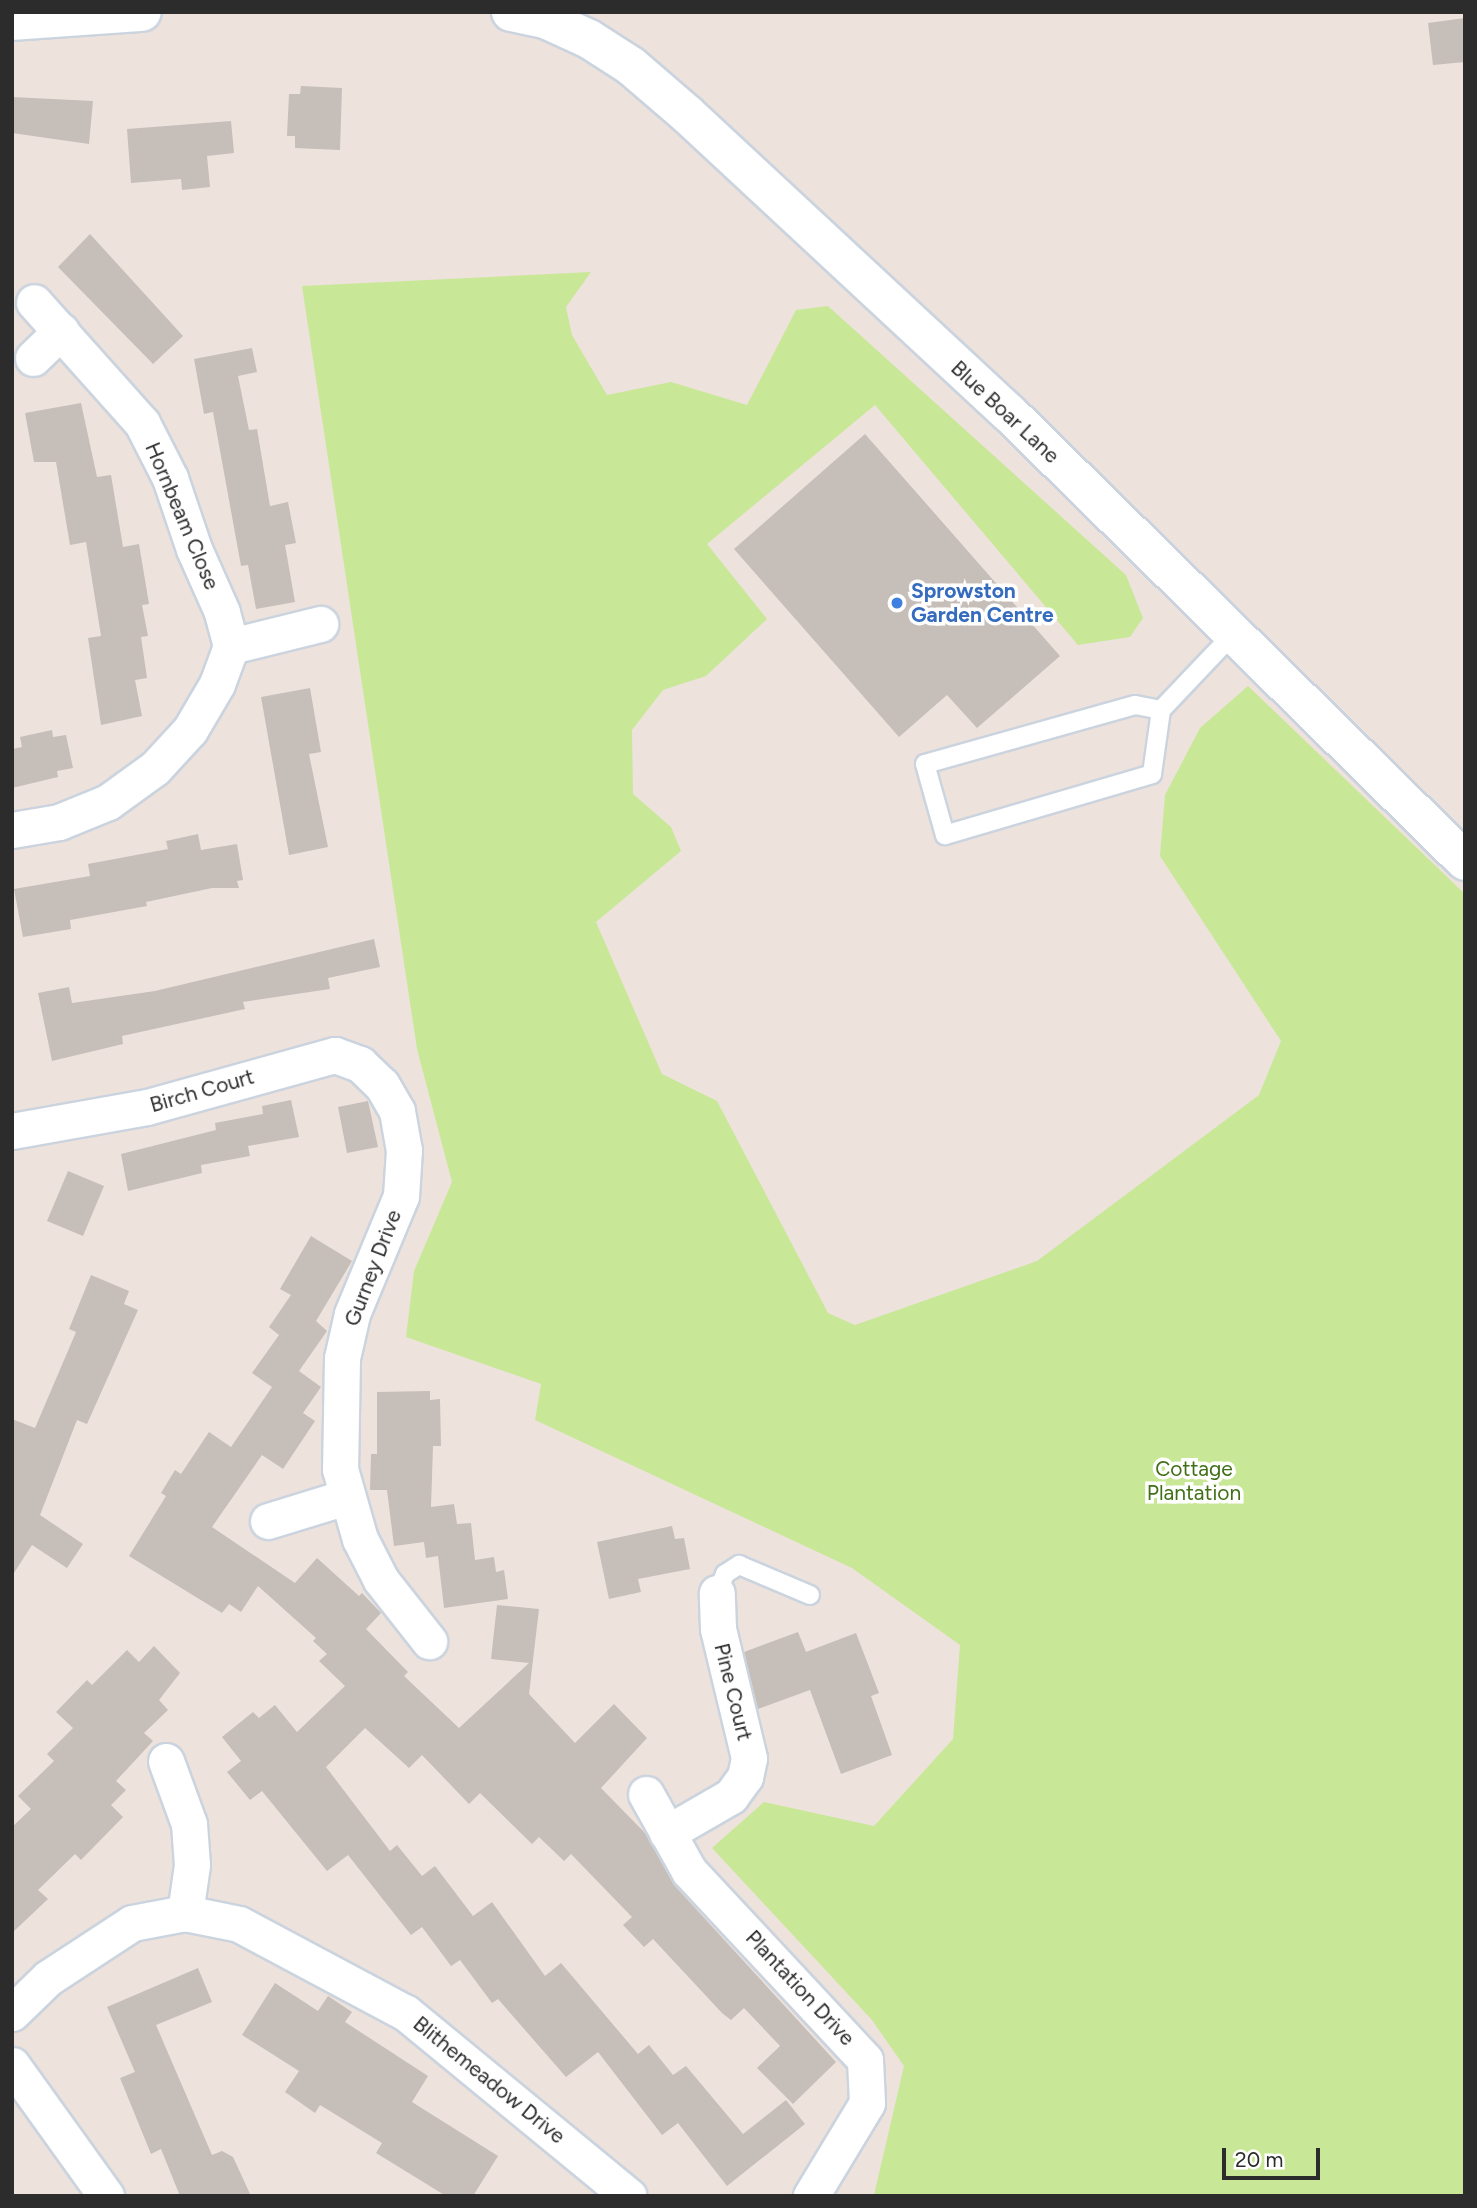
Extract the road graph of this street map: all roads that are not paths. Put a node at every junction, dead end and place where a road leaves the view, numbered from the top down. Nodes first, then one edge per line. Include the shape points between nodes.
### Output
1 (142, 12) edge
2 (535, 15) edge
3 (12, 21) edge
4 (34, 302) dead end
5 (61, 331) junction
6 (33, 358) dead end
7 (320, 624) dead end
8 (1235, 632) junction
9 (231, 646) junction
10 (1161, 710) junction
11 (12, 830) edge
12 (1465, 861) edge
13 (382, 1085) joint
14 (12, 1131) edge
15 (346, 1497) junction
16 (268, 1521) dead end
17 (717, 1593) joint
18 (810, 1595) dead end
19 (429, 1641) dead end
20 (166, 1761) dead end
21 (646, 1794) dead end
22 (667, 1833) junction
23 (185, 1913) junction
24 (12, 2013) edge
25 (12, 2065) edge
26 (106, 2196) edge
27 (629, 2196) edge
28 (811, 2196) edge

1 - 3 street
2 - 8 street, Blue Boar Lane via 589,39 631,66 688,115
4 - 5 street, Hornbeam Close
5 - 6 street
5 - 9 street, Hornbeam Close via 142,423 170,478
7 - 9 street
8 - 10 lane
8 - 12 street, Blue Boar Lane
9 - 11 street via 217,684 190,730 155,768 108,802 60,822
10 - 10 lane via 1152,774 945,835 925,764 1135,705
13 - 14 street, Birch Court via 360,1064 335,1055 147,1107
13 - 15 street, Gurney Drive via 397,1111 404,1150 401,1196 352,1314 342,1358 340,1469
15 - 16 street
15 - 19 street, Gurney Drive via 359,1539 381,1580
17 - 18 lane via 725,1574 738,1565
17 - 22 street, Pine Court via 718,1629 749,1758 745,1777 731,1796
20 - 23 street via 189,1824 192,1865
21 - 22 street, Plantation Drive
22 - 28 street, Plantation Drive via 689,1871 853,2041 865,2060 867,2104
23 - 24 street, Blithemeadow Drive via 132,1923 48,1978
23 - 27 street, Blithemeadow Drive via 239,1924 406,2013
25 - 26 street

